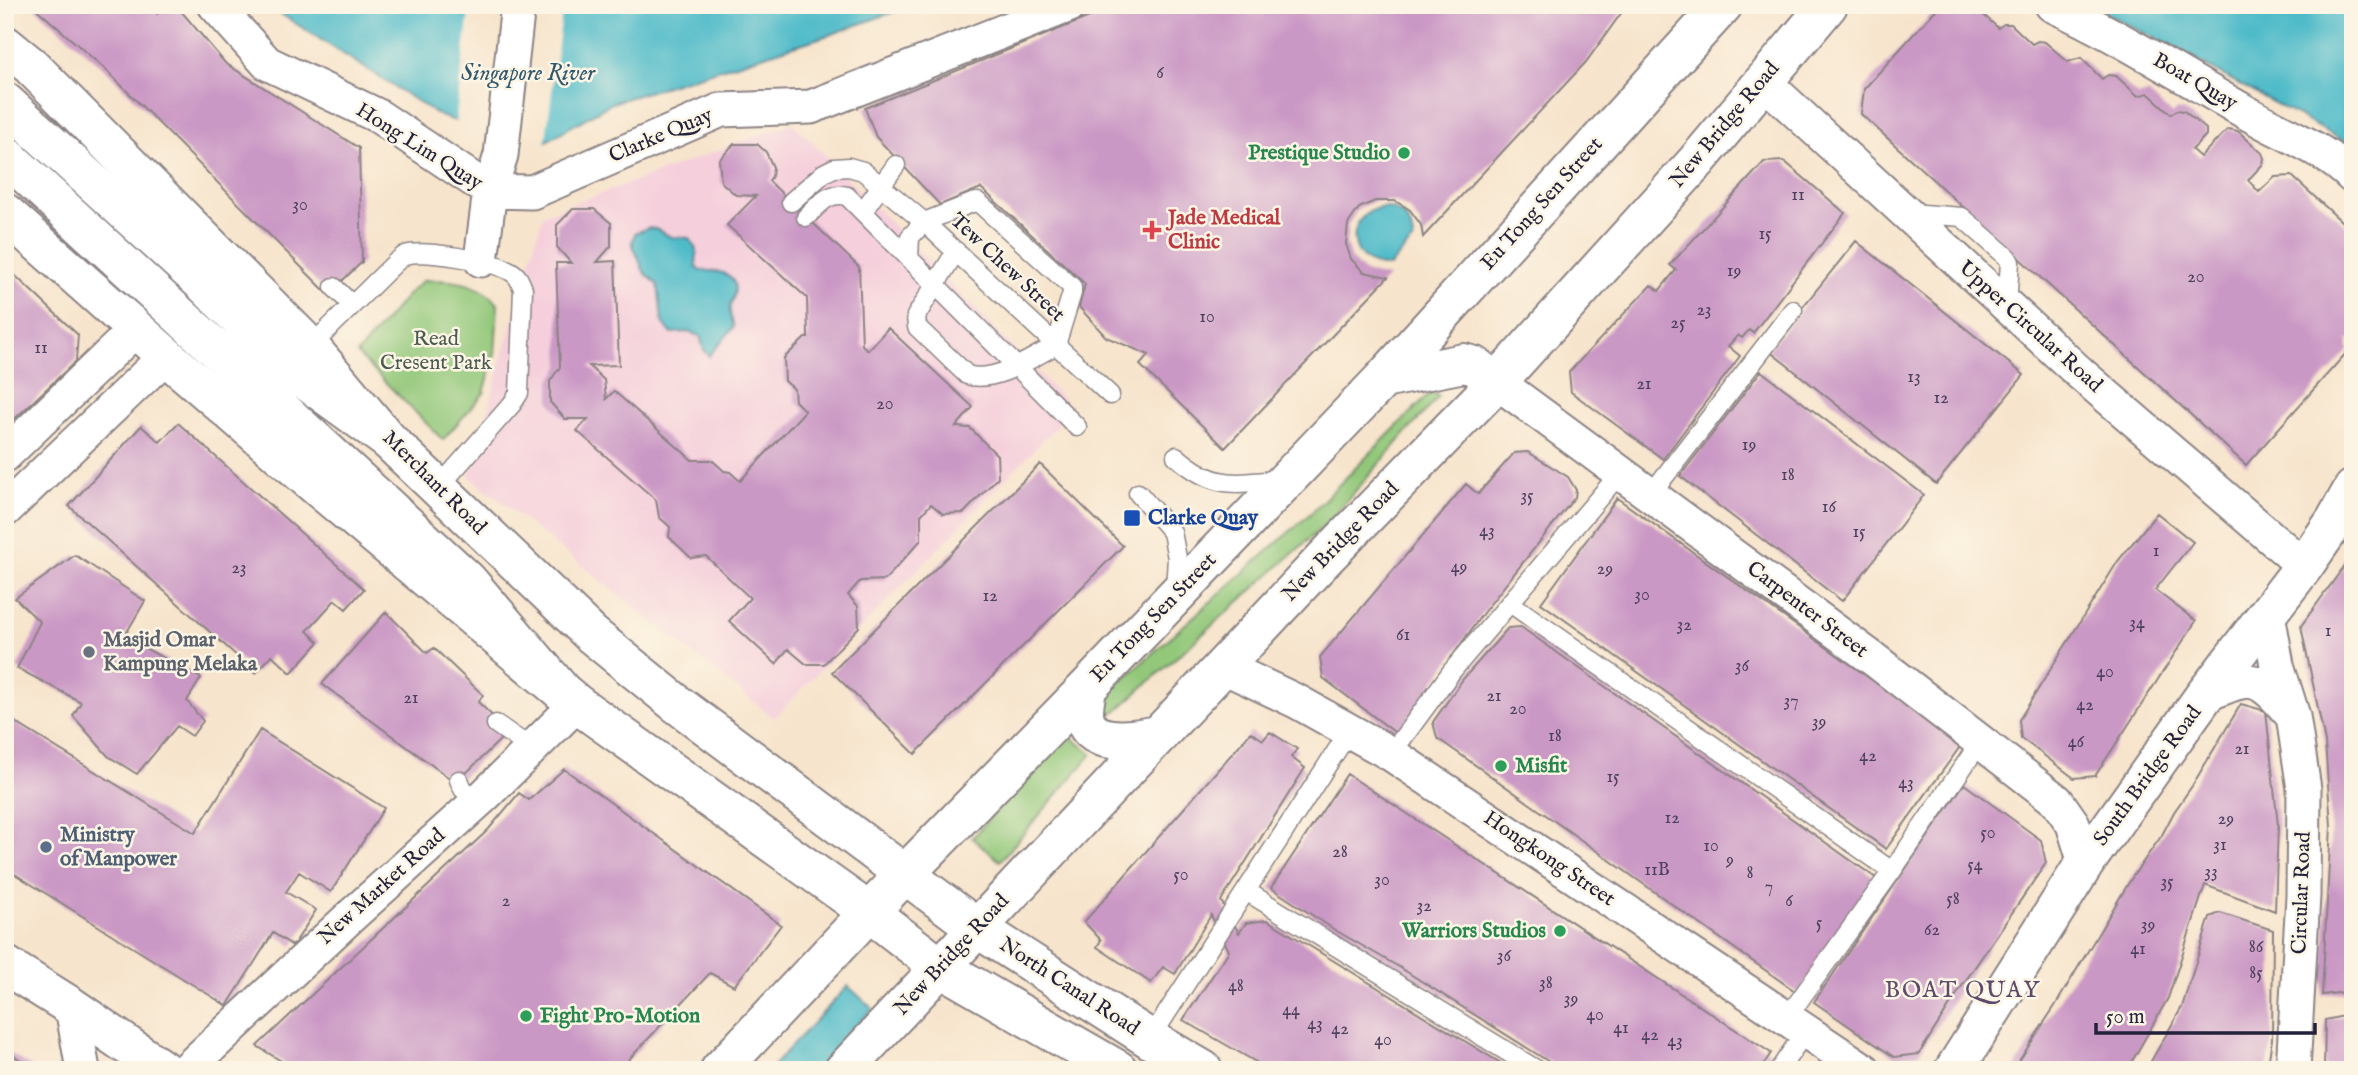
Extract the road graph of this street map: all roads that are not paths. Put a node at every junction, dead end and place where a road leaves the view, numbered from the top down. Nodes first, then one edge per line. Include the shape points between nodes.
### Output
1 (215, 5) edge
2 (518, 5) edge
3 (1070, 5) edge
4 (1723, 5) edge
5 (1828, 5) edge
6 (2052, 5) edge
7 (5, 37) edge
8 (5, 45) edge
9 (1763, 81) junction
10 (5, 102) edge
11 (86, 121) junction
12 (5, 155) edge
13 (896, 165) dead end
14 (2347, 167) edge
15 (881, 185) junction
16 (490, 191) junction
17 (792, 202) dead end
18 (863, 211) junction
19 (5, 213) edge
20 (806, 217) dead end
21 (925, 222) junction
22 (956, 251) junction
23 (909, 258) junction
24 (481, 260) junction
25 (935, 284) junction
26 (334, 287) dead end
27 (352, 305) junction
28 (1793, 310) dead end
29 (136, 329) junction
30 (1056, 345) junction
31 (310, 347) junction
32 (166, 356) junction
33 (1018, 366) junction
34 (1383, 379) junction
35 (1497, 382) junction
36 (1110, 395) dead end
37 (60, 403) junction
38 (1077, 427) dead end
39 (89, 429) junction
40 (388, 440) junction
41 (5, 455) edge
42 (1176, 456) dead end
43 (1621, 472) junction
44 (1287, 479) junction
45 (438, 488) junction
46 (1138, 493) dead end
47 (1651, 494) junction
48 (5, 510) edge
49 (2347, 510) edge
50 (2304, 566) junction
51 (1175, 597) junction
52 (1510, 603) junction
53 (2268, 614) junction
54 (1224, 667) junction
55 (1087, 688) junction
56 (568, 696) junction
57 (2204, 696) junction
58 (2293, 716) junction
59 (496, 724) dead end
60 (1350, 730) junction
61 (1159, 735) junction
62 (1981, 741) junction
63 (532, 748) junction
64 (1391, 754) junction
65 (2085, 863) junction
66 (1892, 871) junction
67 (906, 873) junction
68 (1246, 891) junction
69 (869, 912) junction
70 (977, 928) junction
71 (5, 965) edge
72 (940, 967) junction
73 (72, 1007) junction
74 (1796, 1025) junction
75 (1150, 1039) junction
76 (83, 1070) edge
77 (163, 1070) edge
78 (186, 1070) edge
79 (720, 1070) edge
80 (844, 1070) edge
81 (1118, 1070) edge
82 (1203, 1070) edge
83 (1537, 1070) edge
84 (1779, 1070) edge
85 (1864, 1070) edge
86 (1954, 1070) edge
87 (2293, 1070) edge

1 - 16 street, Hong Lim Quay via 267,63 378,116
2 - 16 street via 500,155
3 - 16 street, Clarke Quay via 811,107 720,110 532,192
4 - 34 main road, Eu Tong Sen Street
5 - 9 main road, New Bridge Road
6 - 14 street, Boat Quay
7 - 11 lane via 19,37 86,104
8 - 11 main road, Merchant Road
9 - 35 main road, New Bridge Road
9 - 50 street, Upper Circular Road via 2168,451
10 - 40 main road via 290,369
11 - 31 main road, Merchant Road
12 - 56 main road via 468,581
13 - 15 lane
15 - 17 lane via 863,171 834,168
15 - 18 lane
15 - 21 lane
16 - 24 street
18 - 20 lane via 839,194 830,195
18 - 23 lane
19 - 29 main road
21 - 22 lane, Tew Chew Street
21 - 23 lane, Tew Chew Street via 910,237
21 - 30 lane via 978,202 1071,286
22 - 25 lane
22 - 30 lane, Tew Chew Street
23 - 25 lane
24 - 27 lane via 405,256
24 - 45 lane via 512,271 523,289 519,393
25 - 33 lane
25 - 33 lane via 916,316 917,327 967,375 986,377
26 - 27 lane
27 - 31 lane
28 - 47 lane
29 - 32 main road
29 - 37 street
30 - 33 lane
30 - 36 lane, Tew Chew Street
31 - 40 main road, Merchant Road
32 - 39 street
32 - 56 main road
33 - 38 lane
34 - 35 main road via 1464,363
34 - 44 main road, Eu Tong Sen Street
35 - 43 street, Carpenter Street
35 - 54 main road, New Bridge Road
37 - 39 street
37 - 41 street
39 - 48 street
40 - 45 main road, Merchant Road
42 - 44 lane via 1213,481
43 - 47 street, Carpenter Street
43 - 52 lane
44 - 51 main road, Eu Tong Sen Street
45 - 67 main road, Merchant Road via 591,634 677,704
46 - 51 lane via 1172,532 1177,558
47 - 62 street, Carpenter Street
49 - 50 main road, South Bridge Road
50 - 53 main road, South Bridge Road
51 - 55 main road, Eu Tong Sen Street
52 - 64 lane
52 - 66 lane
53 - 57 main road, South Bridge Road
53 - 58 street, Circular Road
54 - 60 street, Hongkong Street
54 - 61 main road, New Bridge Road
55 - 61 main road via 1083,712 1093,731 1108,740
55 - 67 main road, Eu Tong Sen Street
56 - 63 street, New Market Road
56 - 69 main road
57 - 58 street via 2234,683 2257,681
57 - 65 main road, South Bridge Road
58 - 87 street, Circular Road via 2305,815
59 - 63 lane
60 - 64 street, Hongkong Street
60 - 68 lane
61 - 70 main road, New Bridge Road
62 - 65 street, Carpenter Street via 2057,801 2073,824
62 - 66 lane
63 - 78 street, New Market Road via 469,791 370,898
64 - 74 street, Hongkong Street
65 - 86 main road, South Bridge Road
66 - 74 lane
67 - 69 main road, Eu Tong Sen Street
67 - 70 main road, North Canal Road
68 - 75 lane
68 - 83 lane
69 - 72 main road
69 - 79 main road, Eu Tong Sen Street
70 - 72 main road, New Bridge Road
70 - 75 main road, North Canal Road
71 - 73 main road
72 - 80 main road, New Bridge Road
72 - 81 main road
73 - 76 street
73 - 77 main road
74 - 84 lane
74 - 85 street, Hongkong Street
75 - 82 main road, North Canal Road

